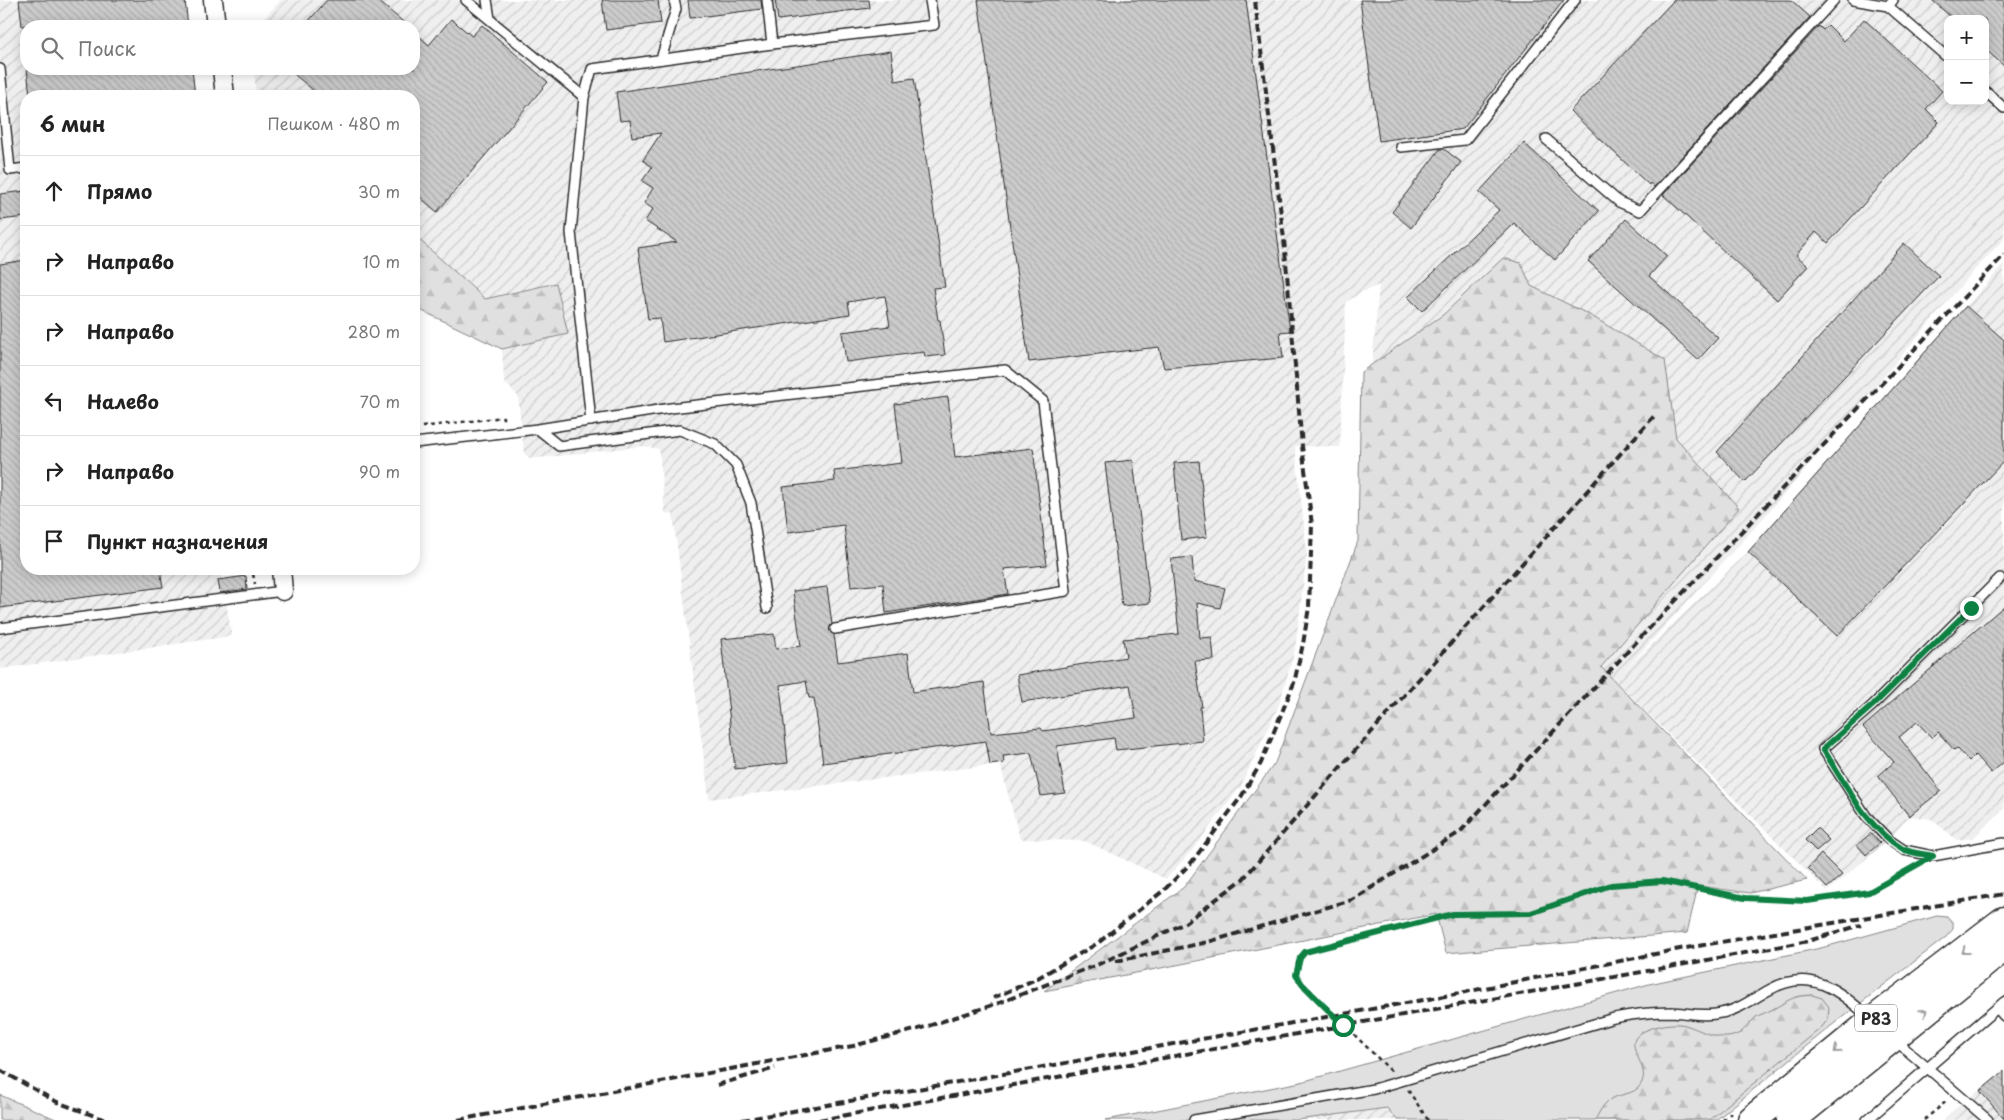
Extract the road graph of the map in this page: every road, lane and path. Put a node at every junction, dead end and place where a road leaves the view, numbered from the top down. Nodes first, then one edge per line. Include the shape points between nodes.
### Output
1 (213, 0) edge
2 (466, 0) edge
3 (488, 0) edge
4 (674, 0) edge
5 (767, 0) edge
6 (930, 0) edge
7 (1575, 0) edge
8 (1834, 0) edge
9 (1853, 0) edge
10 (1891, 3) edge
11 (490, 19) junction
12 (215, 20) edge
13 (772, 44) junction
14 (1944, 54) edge
15 (661, 60) junction
16 (0, 69) edge
17 (223, 75) edge
18 (224, 90) edge
19 (1989, 95) edge
20 (584, 97) junction
21 (2004, 108) edge
22 (1546, 139) dead end
23 (1401, 147) dead end
24 (20, 169) edge
25 (591, 420) junction
26 (420, 427) edge
27 (538, 429) junction
28 (505, 432) junction
29 (420, 442) edge
30 (254, 575) edge
31 (282, 575) edge
32 (2000, 578) dead end
33 (283, 591) joint
34 (256, 594) junction
35 (767, 608) dead end
36 (0, 628) edge
37 (835, 629) dead end
38 (2004, 843) edge
39 (1933, 856) junction
40 (2004, 921) edge
41 (2004, 947) edge
42 (2001, 1005) edge
43 (2004, 1016) edge
44 (1883, 1029) junction
45 (1928, 1068) junction
46 (1401, 1080) junction
47 (1956, 1093) junction
48 (1194, 1120) edge
49 (1428, 1120) edge
50 (1752, 1120) edge
51 (1791, 1120) edge
52 (1867, 1120) edge
53 (1924, 1120) edge
54 (1988, 1120) edge

1 - 12 street
2 - 11 lane
3 - 11 lane
4 - 15 lane via 676,9
5 - 13 lane
6 - 13 lane via 934,25
7 - 23 lane via 1466,140
8 - 22 lane via 1640,211 1618,202
9 - 10 lane
10 - 14 lane
11 - 20 lane
13 - 15 lane
15 - 20 lane via 592,70
16 - 24 lane via 10,170
17 - 18 street
19 - 21 lane
20 - 25 lane via 571,232
25 - 27 lane
25 - 37 lane via 1005,370 1042,401 1066,591
26 - 28 path via 503,417
27 - 28 lane
27 - 35 lane via 559,446 680,430 715,444 736,465 751,502
28 - 29 lane
30 - 34 path
31 - 33 street
32 - 39 lane via 1873,705 1823,749 1866,816 1889,840 1904,850
33 - 34 lane
34 - 36 lane
38 - 39 lane
39 - 46 path via 1869,892 1807,901 1745,898 1662,881 1611,885 1531,913 1453,914 1305,952 1296,969 1302,984
40 -> 44 highway, Р83
44 -> 41 highway, Р83
42 - 43 lane
42 - 45 lane
44 - 45 lane
44 - 46 lane via 1831,987 1806,980 1792,981 1782,983 1736,1009 1721,1013 1653,1012 1614,1018
44 -> 50 highway, Р83
44 - 51 highway, Р83
45 - 47 lane
45 - 52 lane
46 - 48 lane via 1353,1094
46 - 49 path
47 - 53 path
47 - 54 lane

